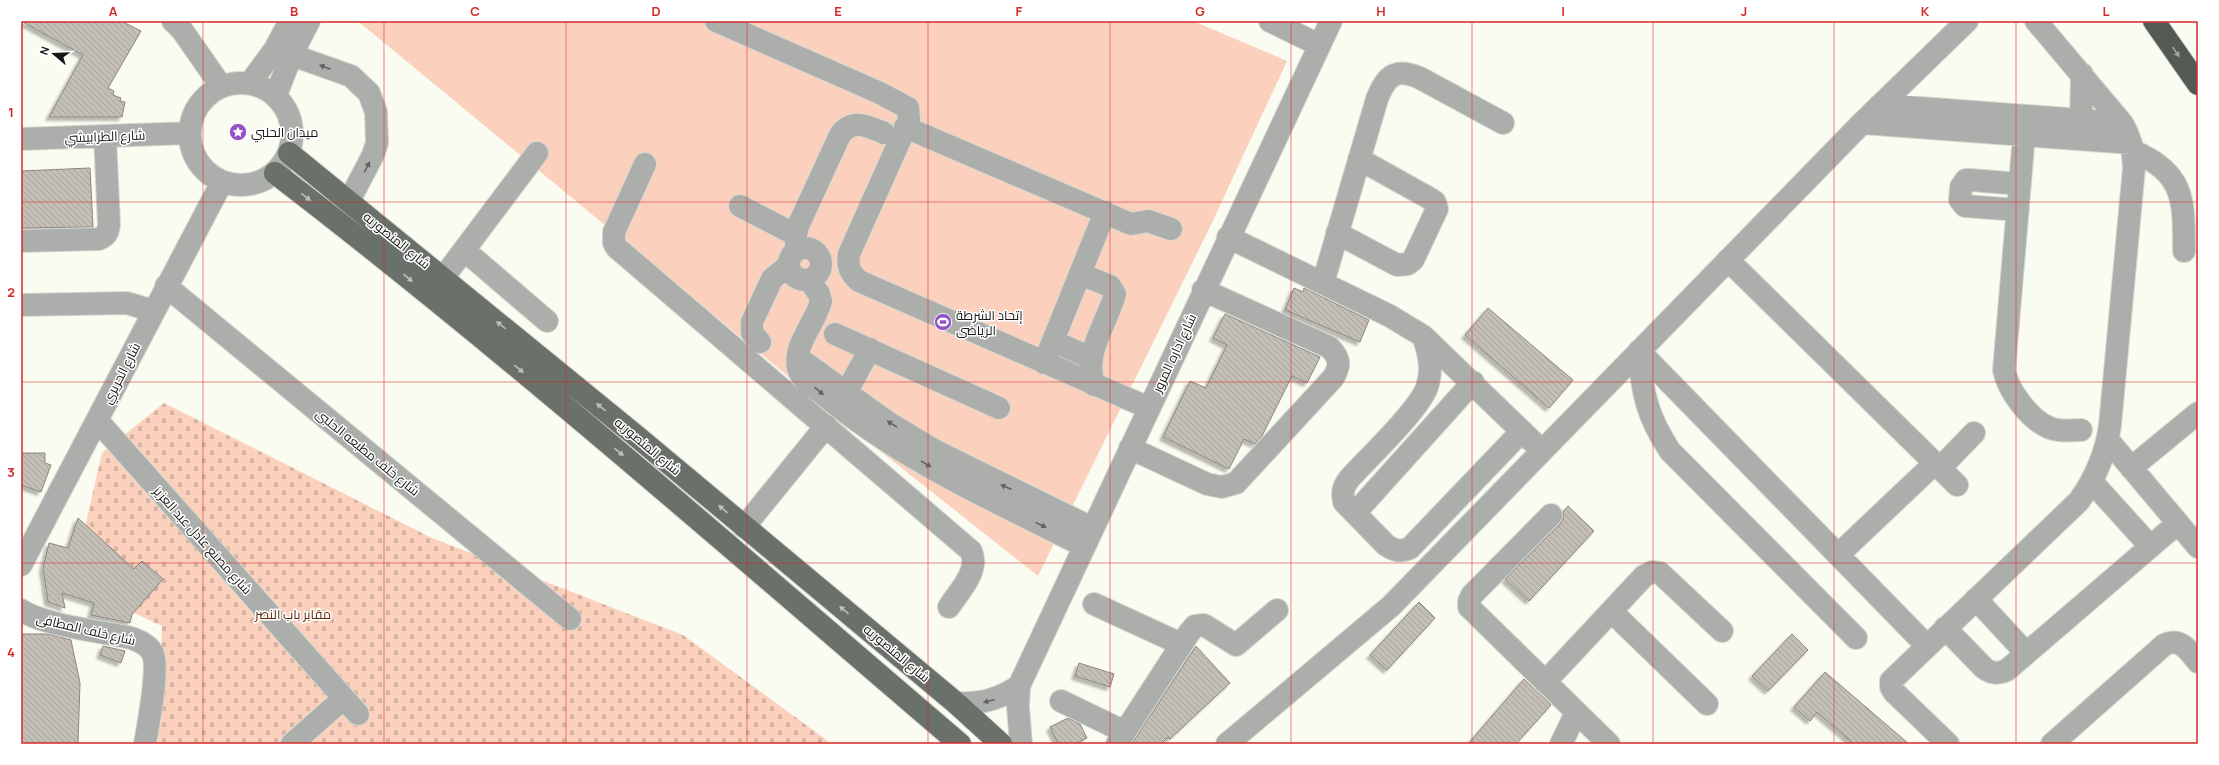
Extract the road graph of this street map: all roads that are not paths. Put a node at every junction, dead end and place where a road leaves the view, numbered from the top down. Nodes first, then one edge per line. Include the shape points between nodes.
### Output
1 (173, 21) edge
2 (290, 21) edge
3 (309, 21) edge
4 (716, 21) edge
5 (1270, 21) edge
6 (1330, 21) edge
7 (1967, 21) edge
8 (2036, 21) edge
9 (2154, 21) edge
10 (1319, 45) junction
11 (284, 52) junction
12 (2082, 74) junction
13 (250, 83) junction
14 (2198, 84) edge
15 (221, 86) junction
16 (276, 95) junction
17 (1880, 105) junction
18 (2081, 120) junction
19 (1503, 123) dead end
20 (1862, 123) junction
21 (2122, 123) junction
22 (905, 127) junction
23 (190, 133) junction
24 (884, 133) dead end
25 (2024, 135) junction
26 (104, 136) junction
27 (21, 139) edge
28 (2132, 147) junction
29 (289, 153) junction
30 (537, 153) dead end
31 (1359, 159) junction
32 (645, 164) dead end
33 (275, 173) junction
34 (222, 182) junction
35 (2020, 184) junction
36 (349, 201) junction
37 (740, 206) dead end
38 (2018, 210) junction
39 (1105, 212) junction
40 (336, 219) junction
41 (1171, 229) dead end
42 (1337, 233) junction
43 (1228, 237) junction
44 (21, 242) edge
45 (464, 250) junction
46 (793, 250) junction
47 (2184, 251) dead end
48 (1728, 260) junction
49 (1080, 274) junction
50 (443, 278) junction
51 (809, 280) junction
52 (1323, 283) junction
53 (166, 286) junction
54 (1203, 290) junction
55 (428, 294) junction
56 (21, 305) edge
57 (153, 311) junction
58 (547, 321) dead end
59 (835, 334) dead end
60 (1423, 336) junction
61 (1053, 341) junction
62 (760, 342) dead end
63 (870, 349) junction
64 (1639, 351) junction
65 (1091, 358) junction
66 (1044, 363) junction
67 (1473, 382) junction
68 (1094, 385) junction
69 (842, 400) junction
70 (999, 408) dead end
71 (1148, 408) junction
72 (2198, 413) edge
73 (97, 420) junction
74 (826, 426) junction
75 (2081, 430) dead end
76 (1522, 431) junction
77 (1974, 434) dead end
78 (2108, 440) junction
79 (1378, 447) junction
80 (1130, 448) junction
81 (1543, 451) junction
82 (1397, 466) junction
83 (1937, 466) junction
84 (2131, 468) junction
85 (2092, 482) junction
86 (1957, 485) dead end
87 (1355, 513) junction
88 (1551, 515) dead end
89 (2178, 523) junction
90 (744, 527) junction
91 (1088, 537) junction
92 (727, 545) junction
93 (2150, 546) junction
94 (2198, 547) edge
95 (1838, 556) junction
96 (21, 565) edge
97 (1410, 585) junction
98 (1976, 599) junction
99 (1094, 604) dead end
100 (949, 607) dead end
101 (21, 610) edge
102 (1277, 610) dead end
103 (1611, 611) junction
104 (570, 619) dead end
105 (1945, 628) junction
106 (1722, 631) dead end
107 (1856, 638) dead end
108 (1181, 644) junction
109 (1927, 646) junction
110 (2026, 653) junction
111 (2198, 662) edge
112 (1545, 682) junction
113 (1019, 686) junction
114 (1061, 701) dead end
115 (956, 703) junction
116 (1707, 704) dead end
117 (1576, 713) junction
118 (1121, 738) edge
119 (994, 741) edge
120 (145, 744) edge
121 (292, 744) edge
122 (960, 744) edge
123 (1021, 744) edge
124 (1210, 744) edge
125 (1227, 744) edge
126 (1561, 744) edge
127 (1609, 744) edge
128 (1948, 744) edge
129 (2052, 744) edge

1 - 15 street
2 - 11 street
3 - 11 street
4 - 22 street via 903,104 910,114
5 - 10 street
6 - 10 street, شارع اداره المرور
7 - 17 street
8 - 12 street
9 -> 14 highway
10 - 43 street, شارع اداره المرور
11 - 13 street
11 - 16 street
36 -> 11 street via 376,144 376,112 369,93 351,76
12 - 18 street
12 - 21 street
13 - 15 street via 235,82
13 - 16 street
15 - 23 street via 208,94 198,105 192,118
16 - 29 street via 290,116 293,128
17 - 18 street
17 - 20 street
18 - 21 street
19 - 31 street via 1420,78 1406,72 1392,75 1382,86
20 - 25 street
20 - 48 street
21 - 28 street
22 - 39 street
22 - 66 street via 849,254 849,269 859,281
23 - 26 street, شارع الطرابيشي
23 - 34 street via 192,148 198,162 208,174
24 - 46 street via 858,124 844,129
25 - 28 street
25 - 35 street
26 - 27 street, شارع الطرابيشي
26 - 44 street via 109,231 99,239
28 - 47 street via 2169,174 2180,192 2184,213
28 - 78 street via 2134,168
29 - 33 street
29 - 36 main road, شارع المنصوريه
30 - 45 street
31 - 42 street
31 - 42 street via 1429,198 1434,202 1436,209 1413,260 1403,266
32 - 74 street via 614,232 614,243 617,248
33 - 34 street via 263,181 250,185
33 -> 40 main road, شارع المنصوريه
34 - 53 street, شارع الحريري
35 - 38 street
35 - 38 street via 1966,180 1961,187 1960,200 1968,207
36 - 40 main road
36 - 50 main road, شارع المنصوريه
37 - 46 street
38 - 75 street via 2004,370 2006,380 2016,397 2043,424 2060,430
39 - 41 street via 1134,225 1148,221
39 - 49 street
40 -> 55 main road, شارع المنصوريه
42 - 52 street
43 - 52 street
43 - 54 street, شارع اداره المرور
45 - 50 street
45 - 58 street
46 - 51 street via 791,272 795,277
46 - 51 street via 810,248 820,257 820,271
46 - 62 street via 772,279 752,322 752,333
48 - 64 street
48 - 83 street
49 - 61 street
49 - 65 street via 1110,286 1115,294
50 - 55 main road
90 -> 50 main road, شارع المنصوريه
51 - 69 street via 821,300 800,347 798,361 807,364
52 - 60 street via 1390,316
53 - 57 street, شارع الحريري
53 - 104 street, شارع خلف مطبعه الحلبى
54 - 71 street, شارع اداره المرور
54 - 80 street via 1329,347 1338,356 1339,368 1236,483 1222,486 1207,484
55 -> 92 main road, شارع المنصوريه via 595,431
56 - 57 street via 127,303
57 - 73 street, شارع الحريري
59 - 63 street
60 - 67 street
60 - 79 street via 1429,353 1430,370 1426,388 1418,403
61 - 65 street
61 - 66 street
63 - 69 street
63 - 70 street
64 - 81 street
64 - 95 street
64 - 107 street via 1646,404 1656,429 1670,451
65 - 68 street
66 - 68 street
67 - 76 street
67 - 82 street
68 - 71 street
69 - 91 street via 901,449 972,491
71 - 80 street, شارع اداره المرور
72 - 84 street
73 - 96 street, شارع الحريري
73 - 121 street, شارع مصنع عادل عبد العزيز via 351,706
74 - 90 street
74 - 100 street via 971,551 975,563
76 - 81 street
76 - 87 street via 1410,548 1402,551 1393,550
77 - 83 street
78 - 84 street
78 - 85 street via 2102,462
79 - 82 street
79 - 87 street via 1344,485 1344,502
80 - 91 street, شارع اداره المرور
81 - 97 street
82 - 87 street
83 - 86 street
83 - 95 street
84 - 89 street
85 - 93 street
85 - 98 street via 2079,501
88 - 112 street via 1469,601 1473,613
89 - 93 street
89 - 94 street
90 - 92 main road
115 -> 90 main road, شارع المنصوريه
91 - 113 street, شارع اداره المرور
92 - 122 main road, شارع المنصوريه
93 - 110 street
95 - 109 street
97 - 124 street via 1396,589 1378,600
97 - 125 street via 1391,606
98 - 105 street
98 - 110 street
99 - 108 street
101 - 120 street, شارع خلف المطافى via 45,620 132,638 144,643 153,654 155,668
102 - 108 street via 1239,644 1232,645 1212,628 1204,625 1195,626
103 - 106 street via 1644,576 1652,572 1660,573
103 - 112 street
103 - 116 street
105 - 109 street
105 - 110 street via 1991,673 2007,670
108 - 118 street
109 - 128 street via 1895,676 1891,681 1891,687
111 - 129 street via 2181,643 2172,641 2164,645
112 - 117 street
113 -> 115 street via 989,701 973,704
113 - 123 street, شارع اداره المرور
114 - 118 street
115 - 119 main road, شارع المنصوريه
117 - 126 street
117 - 127 street

